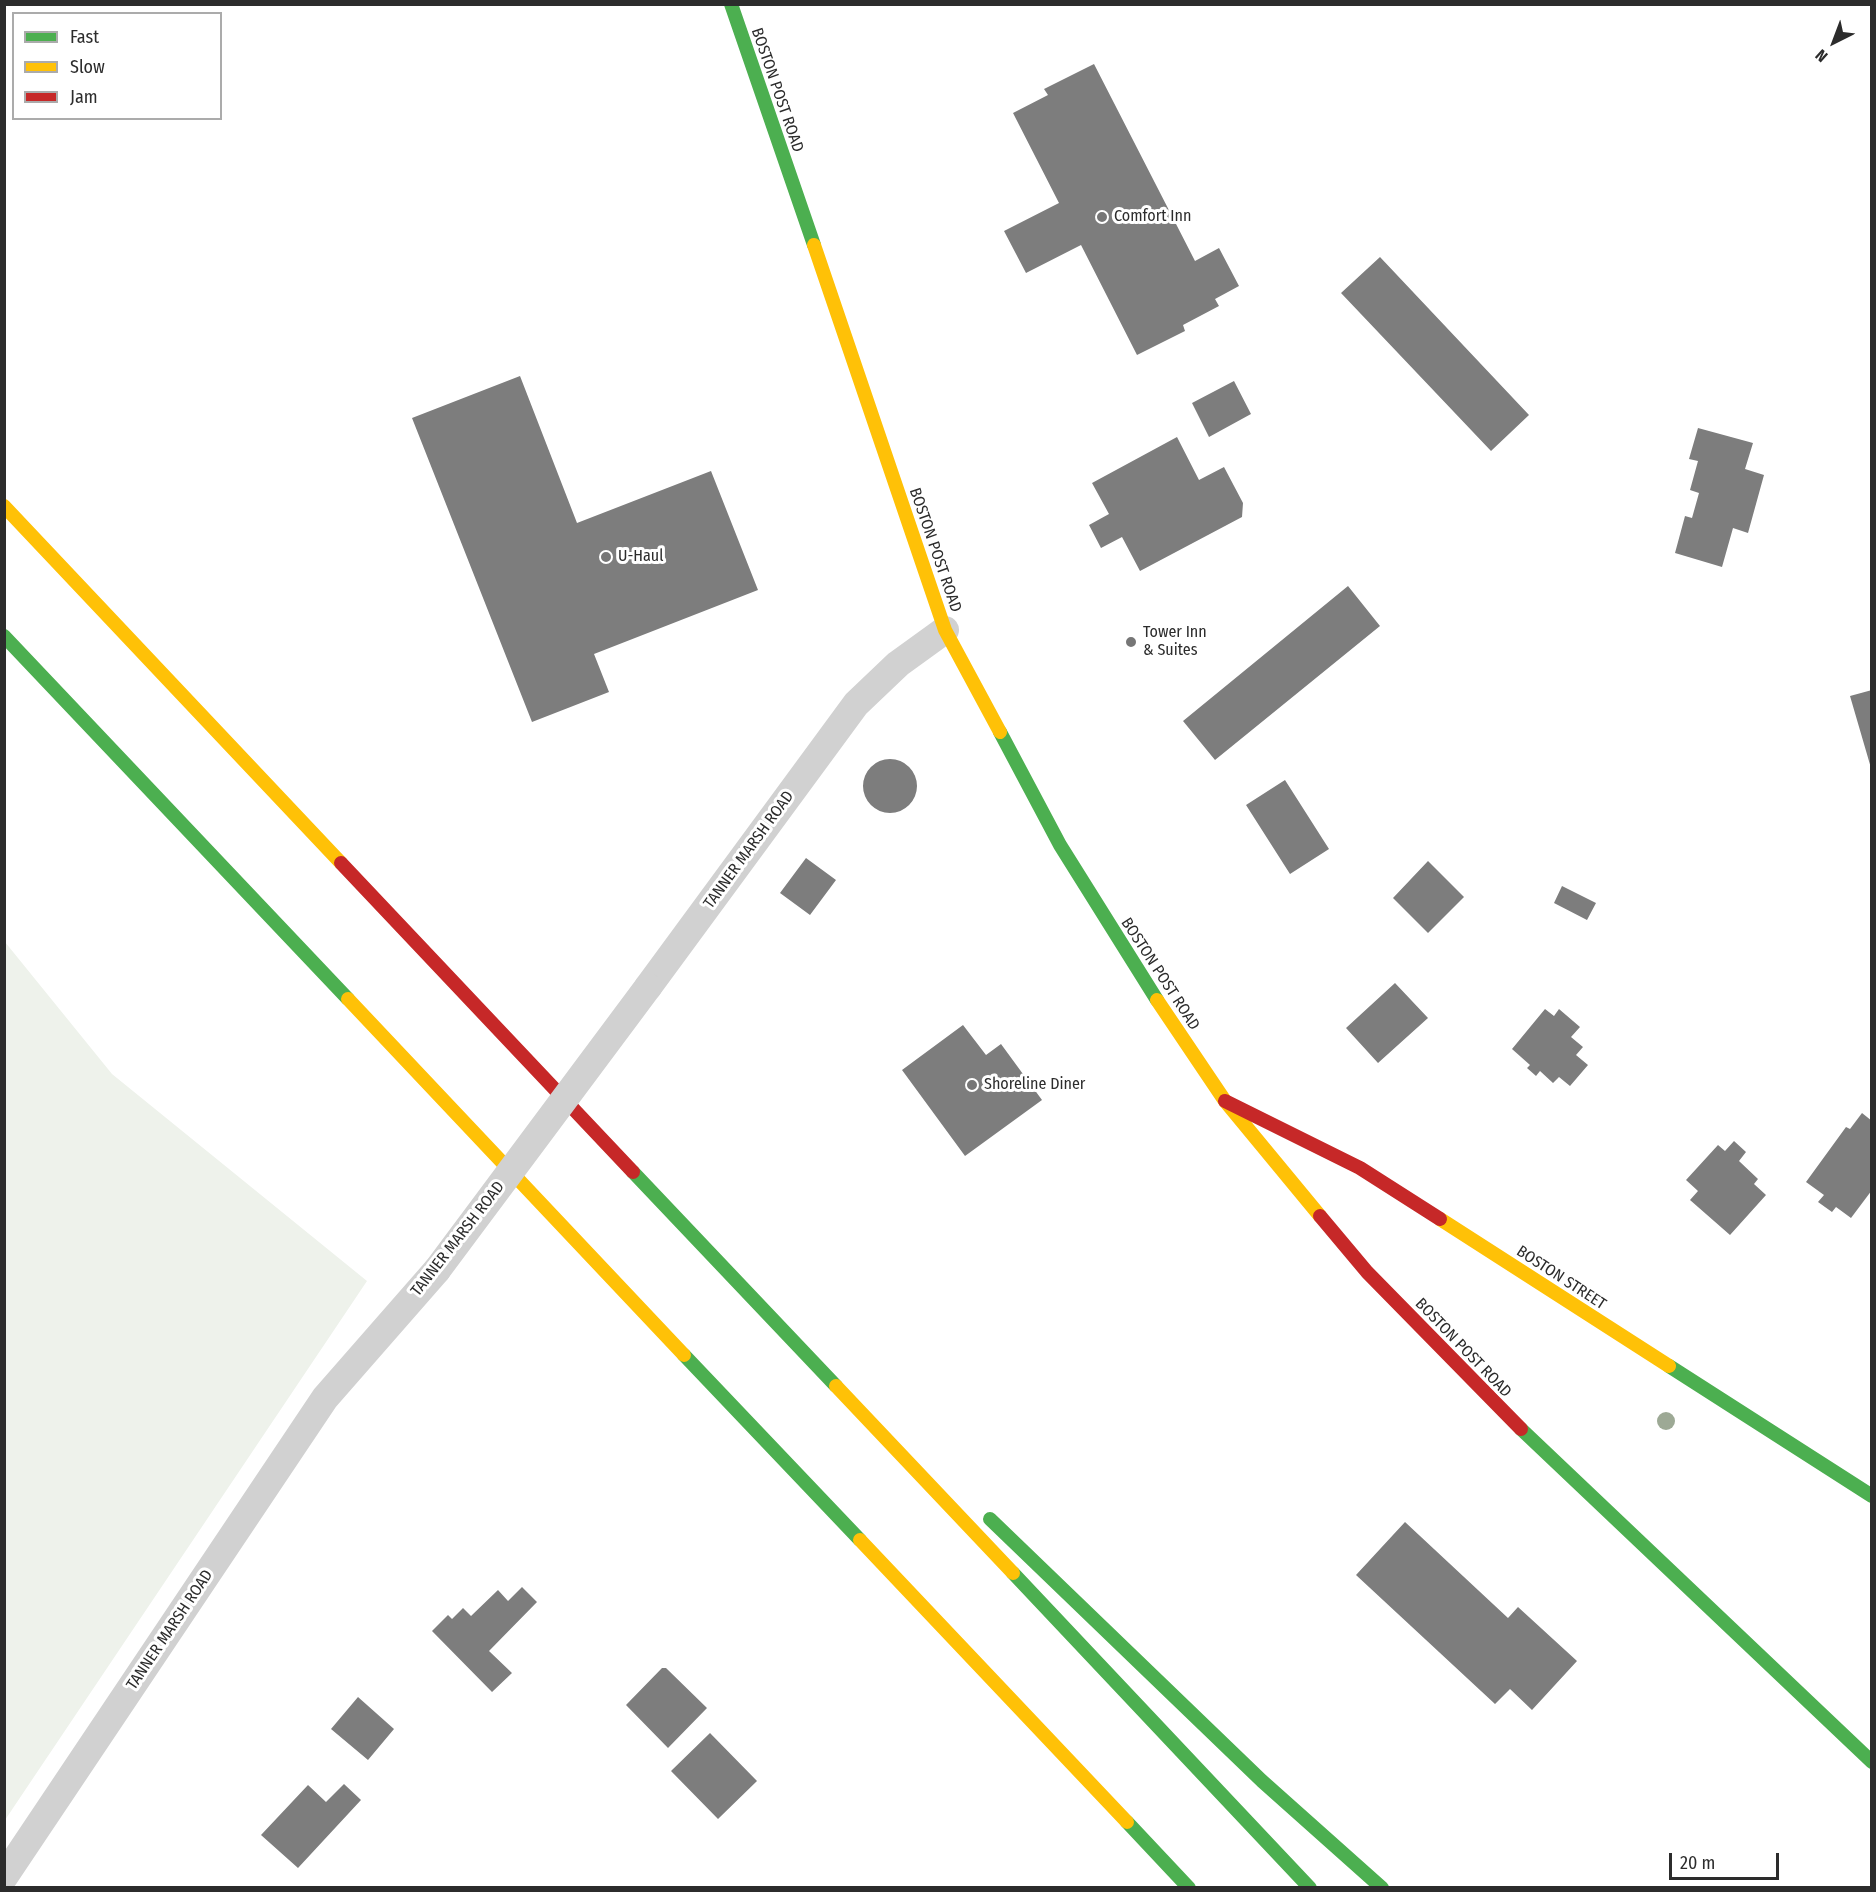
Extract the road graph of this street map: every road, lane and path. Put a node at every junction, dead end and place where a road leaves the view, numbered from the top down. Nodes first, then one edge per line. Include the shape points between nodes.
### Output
1 (731, 4) edge
2 (4, 506) edge
3 (945, 630) junction
4 (4, 636) edge
5 (1225, 1101) junction
6 (655, 1196) junction
7 (886, 1418) dead end
8 (1872, 1496) edge
9 (980, 1509) dead end
10 (1872, 1762) edge
11 (4, 1877) edge
12 (1189, 1887) edge
13 (1310, 1887) edge
14 (1382, 1887) edge

1 - 3 main road, BOSTON POST ROAD
2 - 6 main road
3 - 5 main road, BOSTON POST ROAD via 1060,845
3 - 11 street, TANNER MARSH ROAD, bridge via 898,664 856,704 437,1270 325,1398
4 - 12 main road
5 - 8 main road, BOSTON STREET via 1360,1168
5 - 10 main road, BOSTON POST ROAD via 1359,1263 1444,1353 1552,1461
6 - 7 main road
6 - 13 main road
9 - 14 main road via 1262,1781

